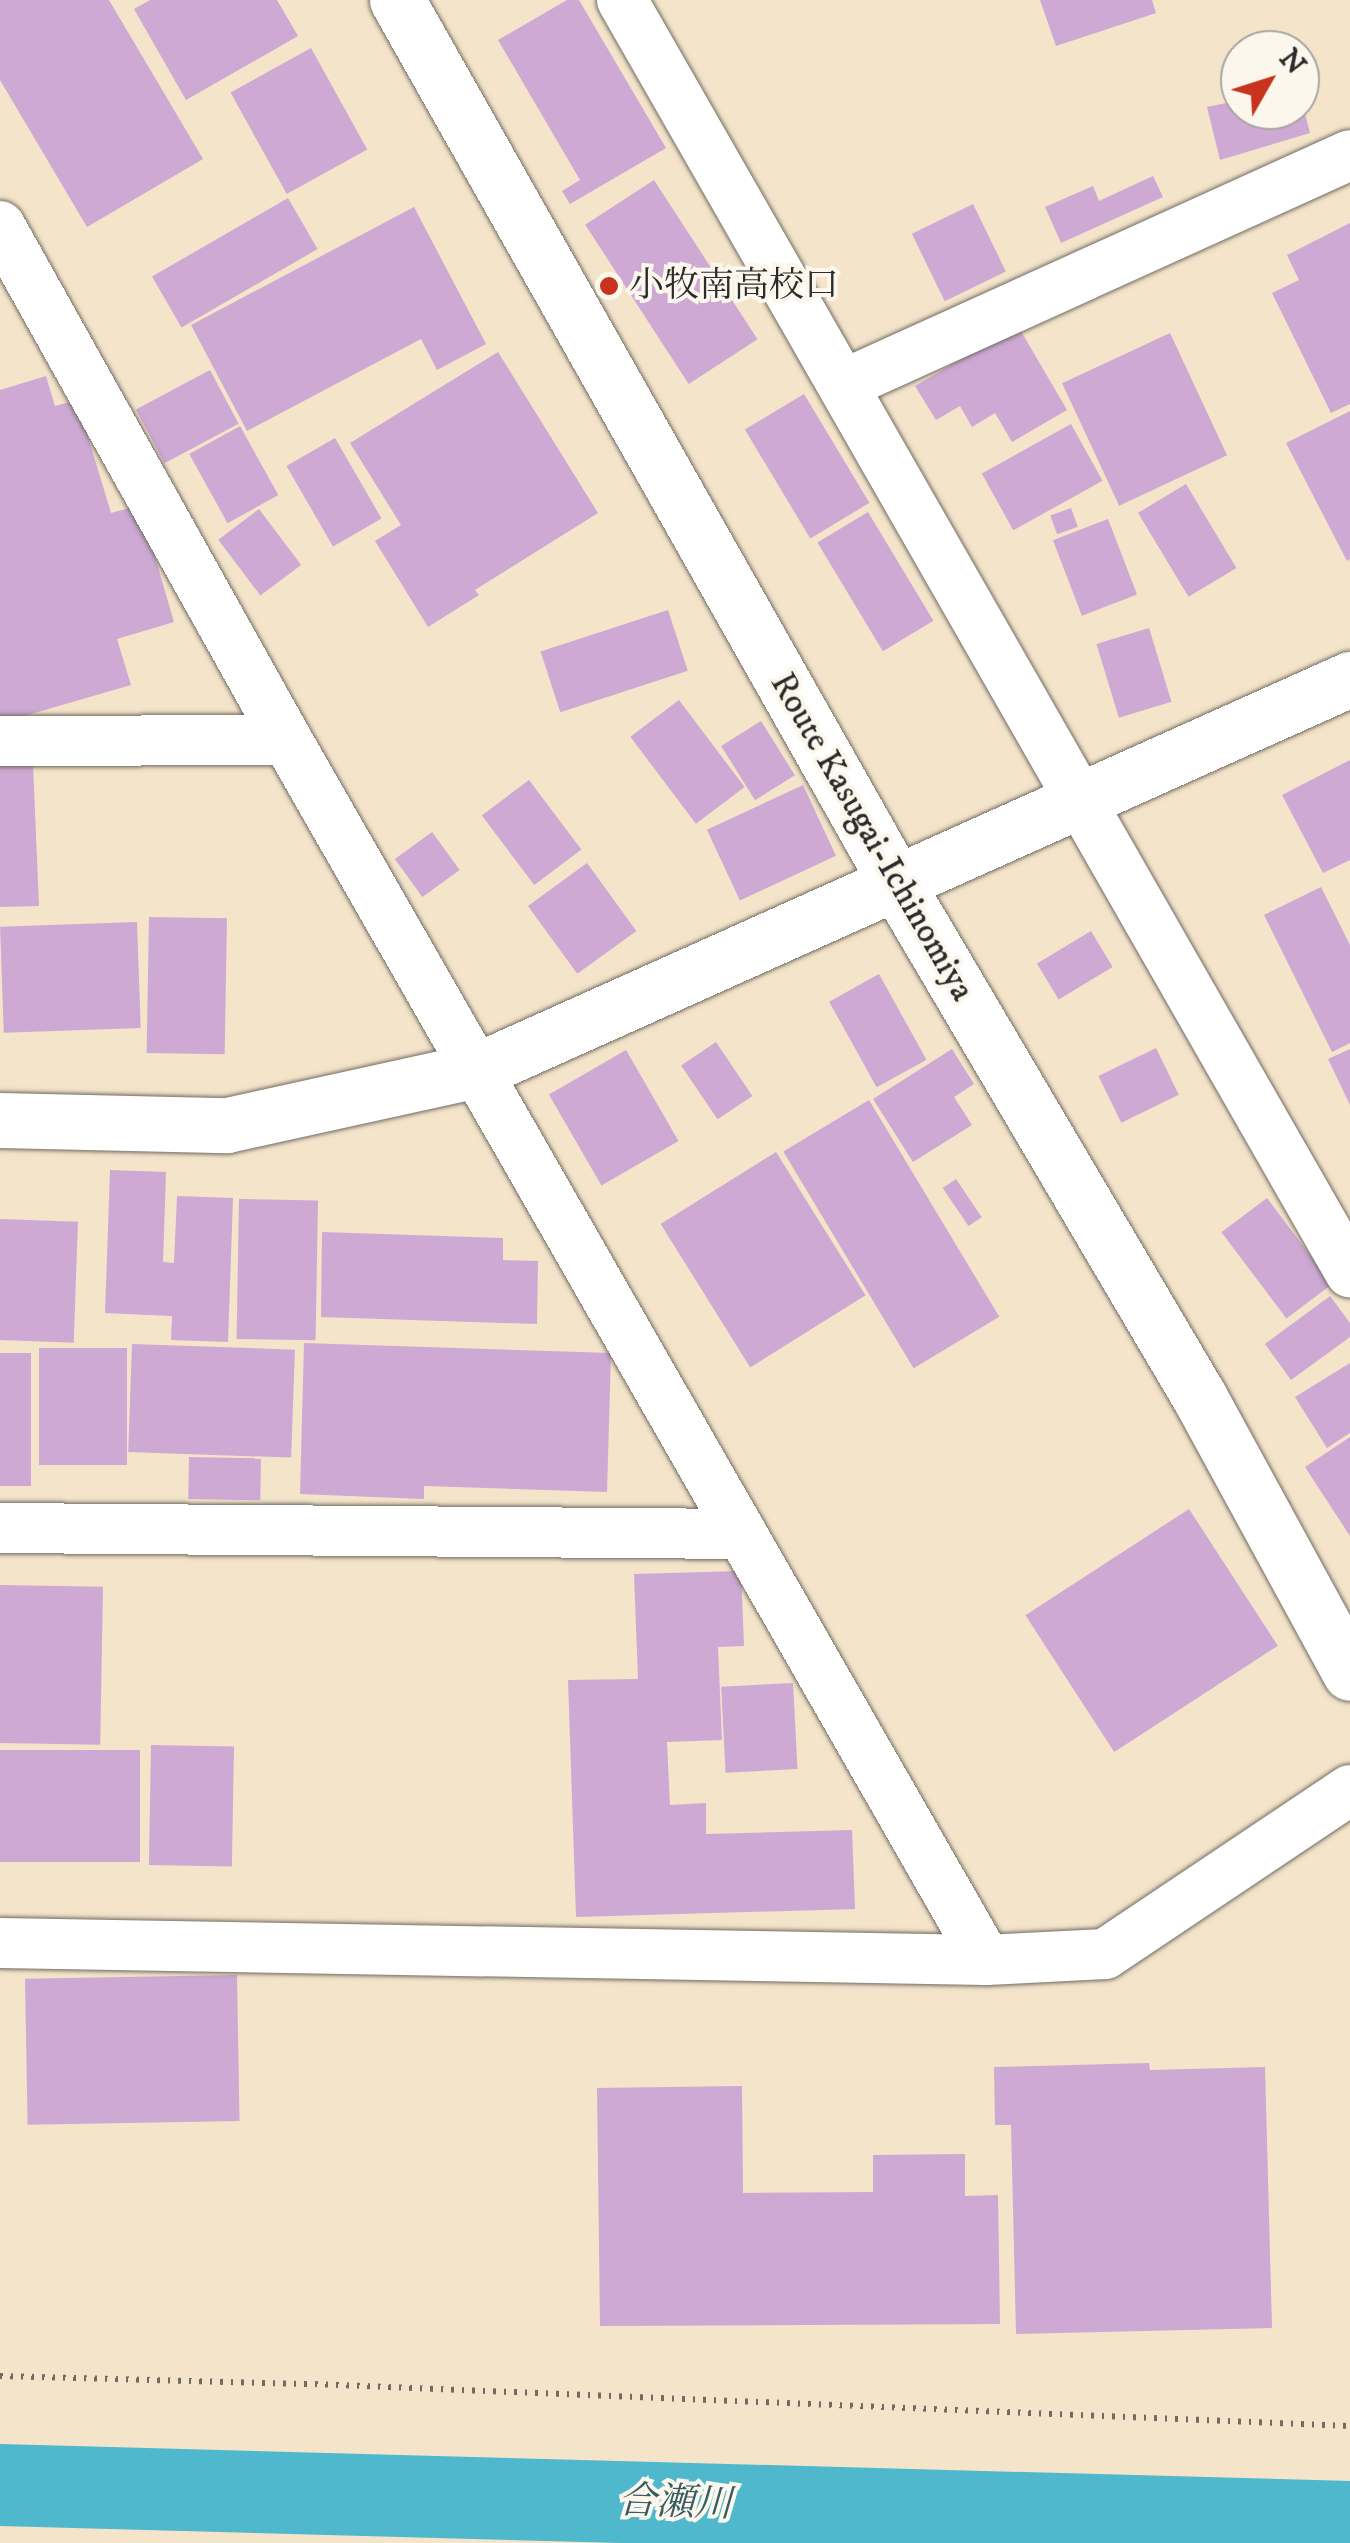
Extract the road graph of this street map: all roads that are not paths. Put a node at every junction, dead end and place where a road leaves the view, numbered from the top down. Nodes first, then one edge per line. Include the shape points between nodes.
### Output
1 (397, 0) edge
2 (622, 0) edge
3 (1350, 156) edge
4 (0, 226) edge
5 (846, 384) junction
6 (1350, 680) edge
7 (287, 740) junction
8 (0, 741) edge
9 (1078, 801) junction
10 (898, 886) junction
11 (478, 1070) junction
12 (0, 1120) edge
13 (1350, 1272) edge
14 (0, 1528) edge
15 (742, 1534) junction
16 (1350, 1673) edge
17 (1350, 1790) edge
18 (0, 1943) edge
19 (986, 1960) junction

1 - 10 main road, Route Kasugai-Ichinomiya
2 - 5 street
3 - 5 street
4 - 7 street
5 - 9 street
6 - 9 main road
7 - 8 street
7 - 11 street
9 - 10 main road
9 - 13 street
10 - 11 main road
10 - 16 main road, Route Kasugai-Ichinomiya via 1200,1398
11 - 12 main road via 227,1125
11 - 15 street
14 - 15 street
15 - 19 street
17 - 19 street via 1104,1954
18 - 19 street

